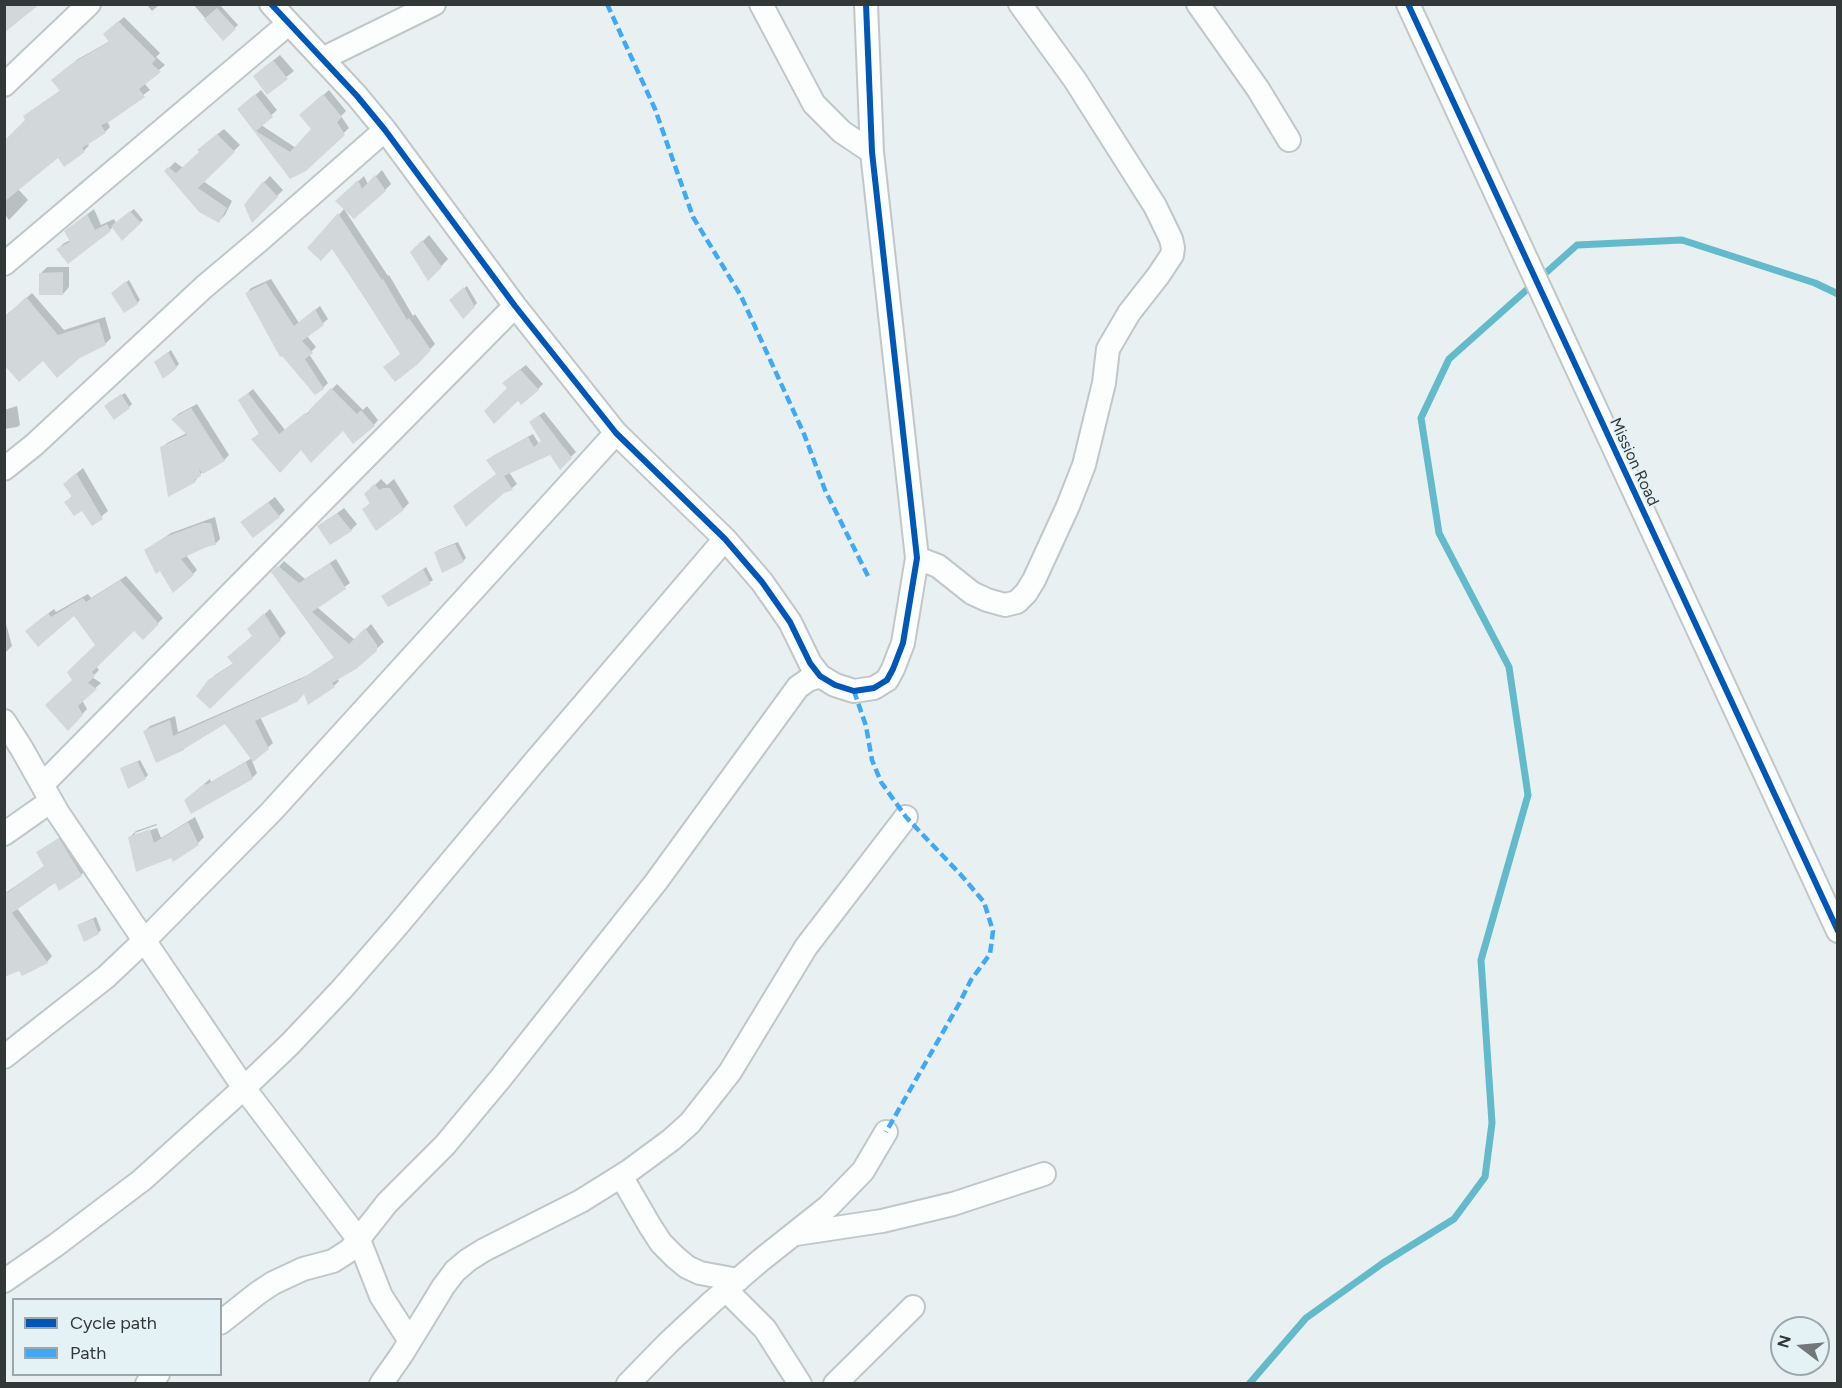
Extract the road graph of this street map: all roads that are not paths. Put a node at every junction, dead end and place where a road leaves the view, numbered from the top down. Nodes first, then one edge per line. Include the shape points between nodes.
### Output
1 (89, 4) edge
2 (271, 4) edge
3 (434, 4) edge
4 (760, 4) edge
5 (866, 4) edge
6 (1020, 4) edge
7 (1197, 4) edge
8 (1408, 4) edge
9 (407, 10) edge
10 (288, 24) junction
11 (322, 59) junction
12 (4, 85) edge
13 (385, 130) junction
14 (1289, 140) dead end
15 (872, 152) junction
16 (4, 264) edge
17 (515, 306) junction
18 (616, 433) junction
19 (4, 470) edge
20 (725, 540) junction
21 (916, 558) junction
22 (820, 676) junction
23 (4, 721) edge
24 (47, 793) junction
25 (906, 817) dead end
26 (4, 834) edge
27 (1838, 931) edge
28 (144, 941) junction
29 (4, 1057) edge
30 (244, 1088) junction
31 (886, 1132) dead end
32 (1044, 1174) dead end
33 (621, 1176) junction
34 (795, 1234) junction
35 (359, 1240) junction
36 (4, 1281) edge
37 (732, 1285) junction
38 (913, 1307) dead end
39 (222, 1321) edge
40 (410, 1341) junction
41 (381, 1383) edge
42 (628, 1383) edge
43 (800, 1383) edge
44 (835, 1383) edge

1 - 12 street
2 - 10 street
3 - 9 street
4 - 15 street via 814,104 842,132
5 - 15 street
6 - 21 street via 1075,80 1155,206 1171,239 1172,255 1108,349 1084,465 1026,593 1017,602 1005,605 987,600 938,566
7 - 14 street
8 - 27 street, Mission Road
9 - 11 street
10 - 11 street
10 - 16 street
11 - 13 street
13 - 17 street
13 - 19 street via 196,294
15 - 21 street
17 - 18 street
17 - 24 street
18 - 20 street
18 - 28 street via 271,812
20 - 22 street via 790,622
20 - 30 street via 389,935
21 - 22 street via 903,643 887,680 874,688 854,691
22 - 35 street via 798,687 656,882 500,1079 445,1145 387,1203
23 - 24 street
24 - 26 street
24 - 28 street
25 - 33 street via 806,947 730,1072 704,1107 671,1140
28 - 29 street via 106,977
28 - 30 street
30 - 35 street
30 - 36 street via 142,1180
31 - 34 street via 849,1187
32 - 34 street via 882,1221
33 - 37 street via 661,1243 675,1257 687,1267
33 - 40 street via 468,1260 443,1287
34 - 37 street
35 - 39 street via 333,1261 273,1283
35 - 40 street via 381,1296
37 - 42 street
37 - 43 street
38 - 44 street
40 - 41 street

